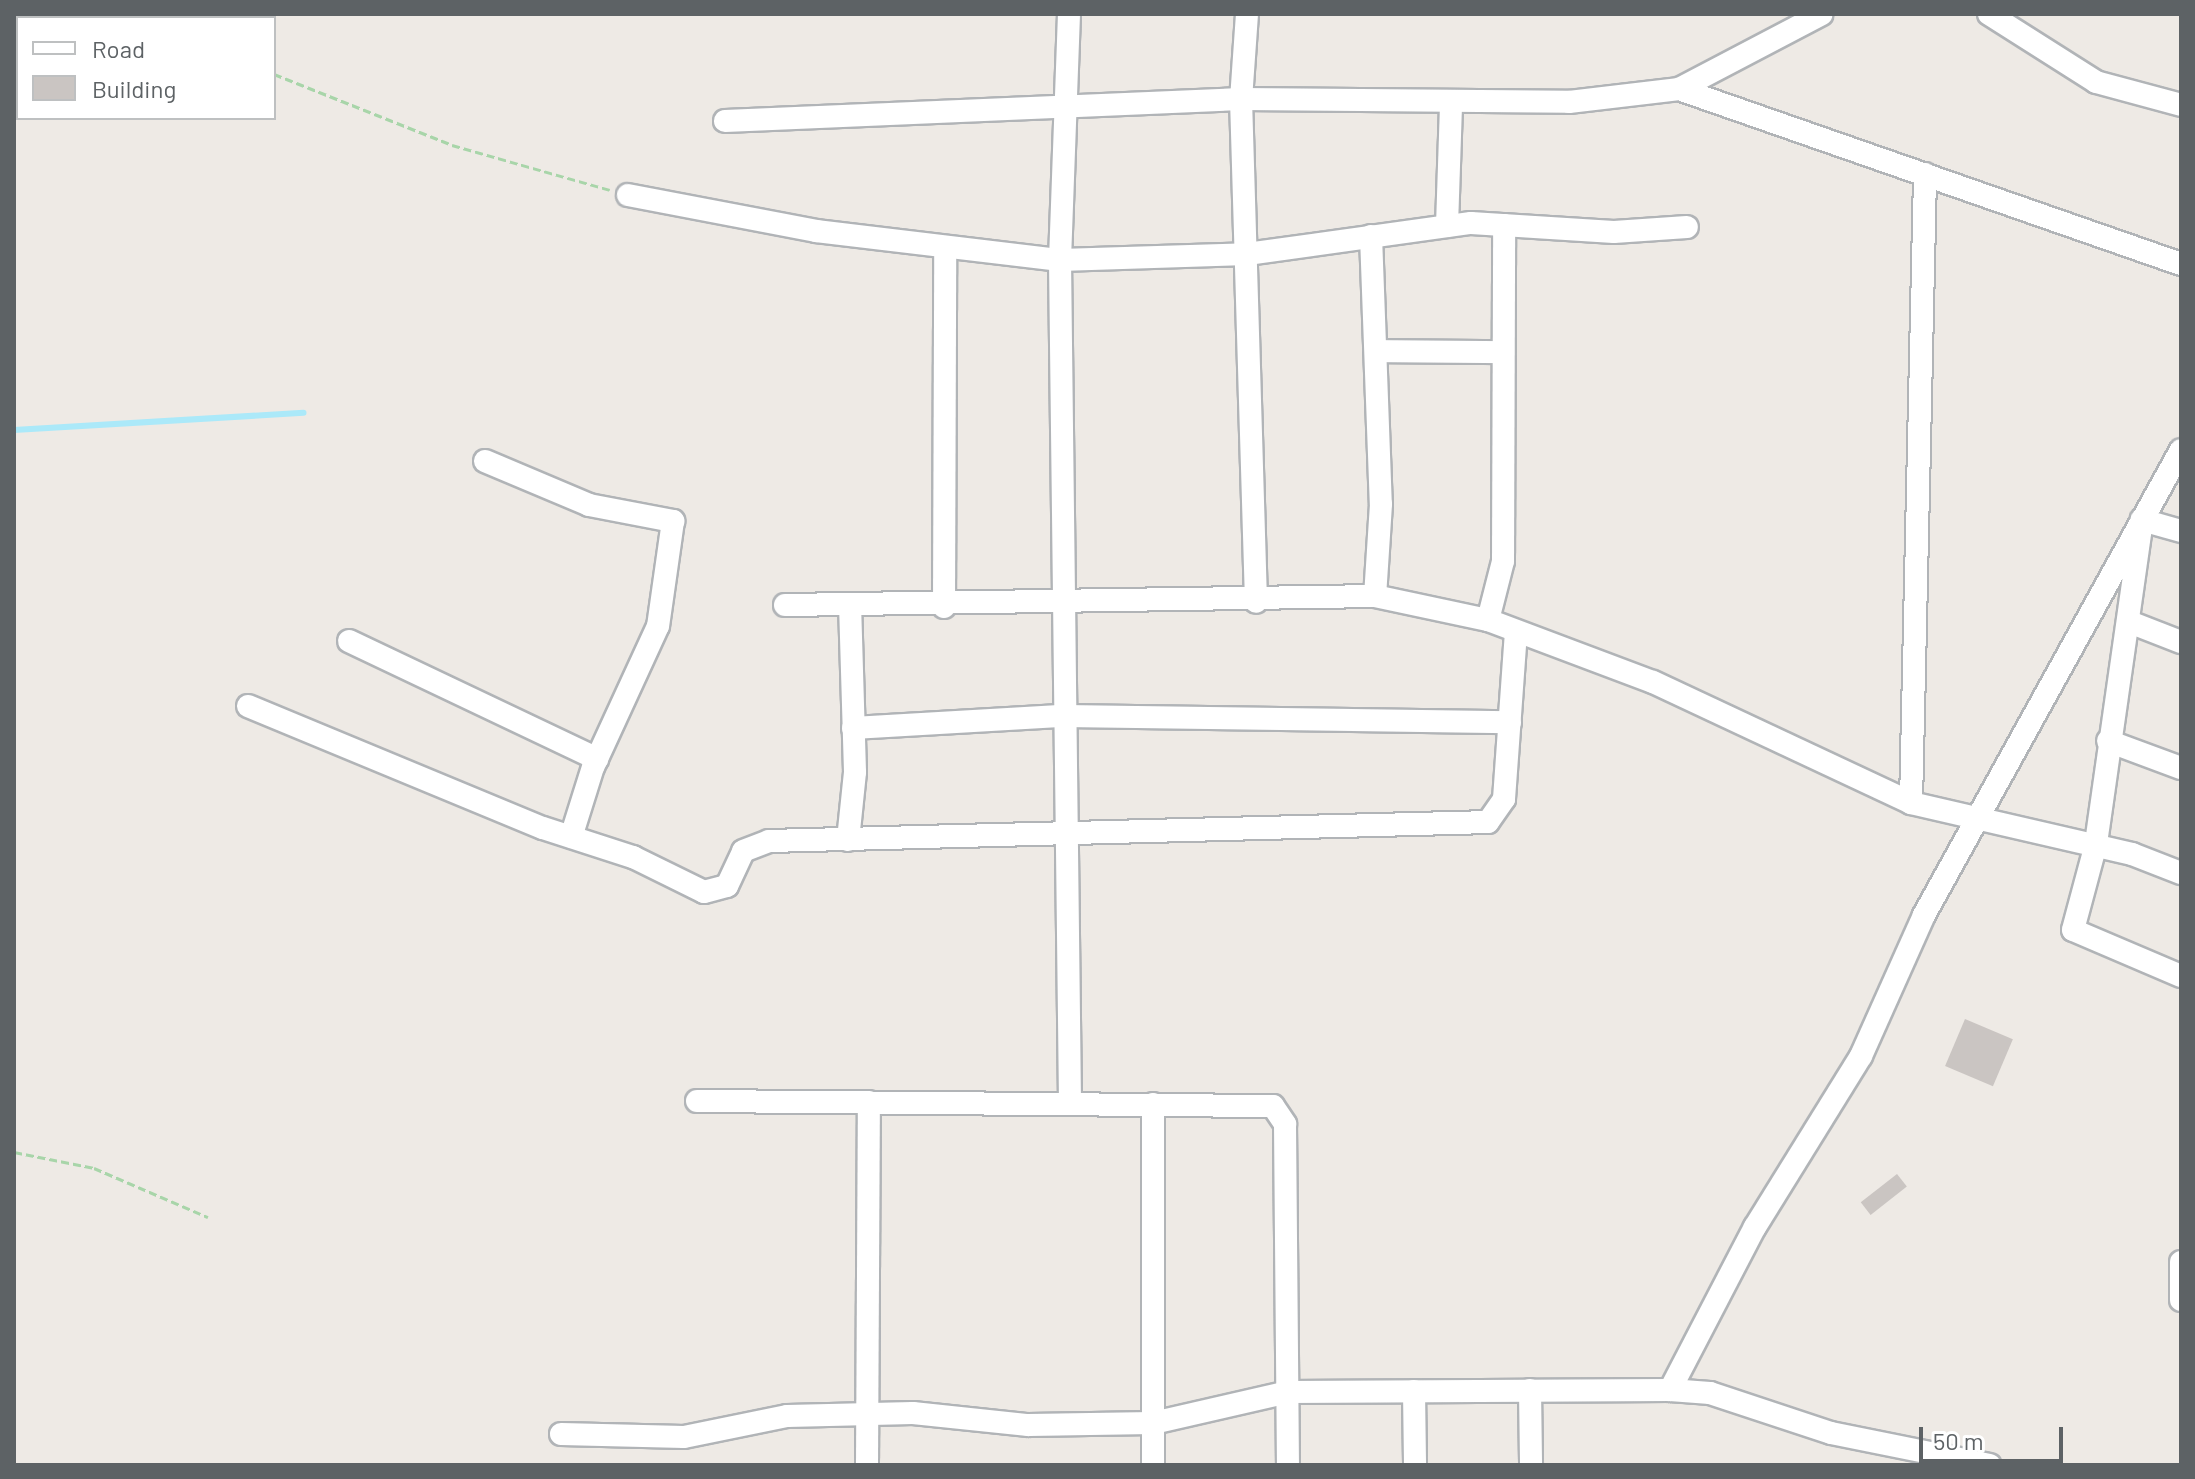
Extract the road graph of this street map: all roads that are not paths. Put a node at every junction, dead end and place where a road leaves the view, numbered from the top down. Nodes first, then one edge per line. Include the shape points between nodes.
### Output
1 (1069, 14) edge
2 (1247, 14) edge
3 (1822, 14) edge
4 (1989, 14) edge
5 (1679, 89) junction
6 (1241, 99) junction
7 (1451, 104) junction
8 (2181, 105) edge
9 (1066, 109) junction
10 (725, 121) dead end
11 (1925, 174) junction
12 (628, 195) road end
13 (1504, 225) junction
14 (1447, 226) junction
15 (1687, 227) dead end
16 (1371, 236) junction
17 (945, 250) junction
18 (1247, 254) junction
19 (1060, 260) junction
20 (2181, 264) edge
21 (1376, 351) junction
22 (1502, 352) junction
23 (2181, 450) edge
24 (485, 461) dead end
25 (2142, 520) junction
26 (2181, 531) edge
27 (1375, 596) junction
28 (1256, 602) junction
29 (1064, 603) junction
30 (785, 605) dead end
31 (850, 606) junction
32 (944, 607) junction
33 (1488, 620) junction
34 (2132, 623) junction
35 (1516, 631) junction
36 (349, 641) dead end
37 (2181, 642) edge
38 (248, 706) dead end
39 (1064, 716) junction
40 (1510, 722) junction
41 (853, 728) junction
42 (2108, 741) junction
43 (597, 759) junction
44 (2181, 768) edge
45 (1911, 803) junction
46 (1977, 819) junction
47 (1066, 832) junction
48 (571, 837) junction
49 (848, 840) junction
50 (2096, 844) junction
51 (2181, 873) edge
52 (2181, 976) edge
53 (697, 1101) dead end
54 (869, 1102) junction
55 (1070, 1103) junction
56 (1153, 1104) junction
57 (2181, 1262) edge
58 (2181, 1300) edge
59 (1530, 1390) junction
60 (1670, 1390) junction
61 (1414, 1391) junction
62 (1288, 1392) junction
63 (867, 1414) junction
64 (1153, 1423) junction
65 (561, 1434) dead end
66 (867, 1465) edge
67 (1153, 1465) edge
68 (1288, 1465) edge
69 (1415, 1465) edge
70 (1531, 1465) edge
71 (1990, 1465) edge

1 - 9 street
2 - 6 street
3 - 5 street
4 - 8 street via 2096,82
5 - 7 street
5 - 11 street
6 - 7 street
6 - 9 street
6 - 18 street
7 - 14 street
9 - 10 street via 976,106 851,120
9 - 19 street
11 - 20 street
11 - 45 street
12 - 17 street
13 - 14 street
13 - 15 street via 1614,232
13 - 22 street
14 - 16 street
16 - 18 street
16 - 21 street
17 - 19 street
17 - 32 street
18 - 19 street
18 - 28 street
19 - 29 street
21 - 22 street
21 - 27 street via 1381,504
22 - 33 street via 1503,561
23 - 25 street
24 - 43 street via 589,505 673,521 658,626
25 - 26 street
25 - 34 street
25 - 46 street
27 - 28 street
27 - 33 street
28 - 29 street
29 - 32 street
29 - 39 street
30 - 31 street
31 - 32 street
31 - 41 street
33 - 35 street
34 - 37 street
34 - 42 street
35 - 40 street
35 - 45 street via 1653,682
36 - 43 street
38 - 48 street
39 - 40 street
39 - 41 street
39 - 47 street
40 - 47 street via 1503,807 1488,822
41 - 49 street
42 - 44 street
42 - 50 street
43 - 48 street
45 - 46 street
46 - 50 street
46 - 60 street via 1861,1056 1755,1227
47 - 49 street
47 - 55 street
48 - 49 street via 704,892 727,886 743,851 769,841
50 - 51 street
50 - 52 street via 2073,930
53 - 54 street
54 - 55 street
54 - 63 street
55 - 56 street
56 - 62 street via 1266,1104 1283,1117
56 - 64 street
57 - 58 street
59 - 60 street
59 - 61 street
59 - 70 street
60 - 71 street via 1710,1393 1831,1433
61 - 62 street
61 - 69 street
62 - 64 street
62 - 68 street
63 - 64 street via 1028,1425
63 - 65 street via 787,1416 684,1437
63 - 66 street
64 - 67 street

